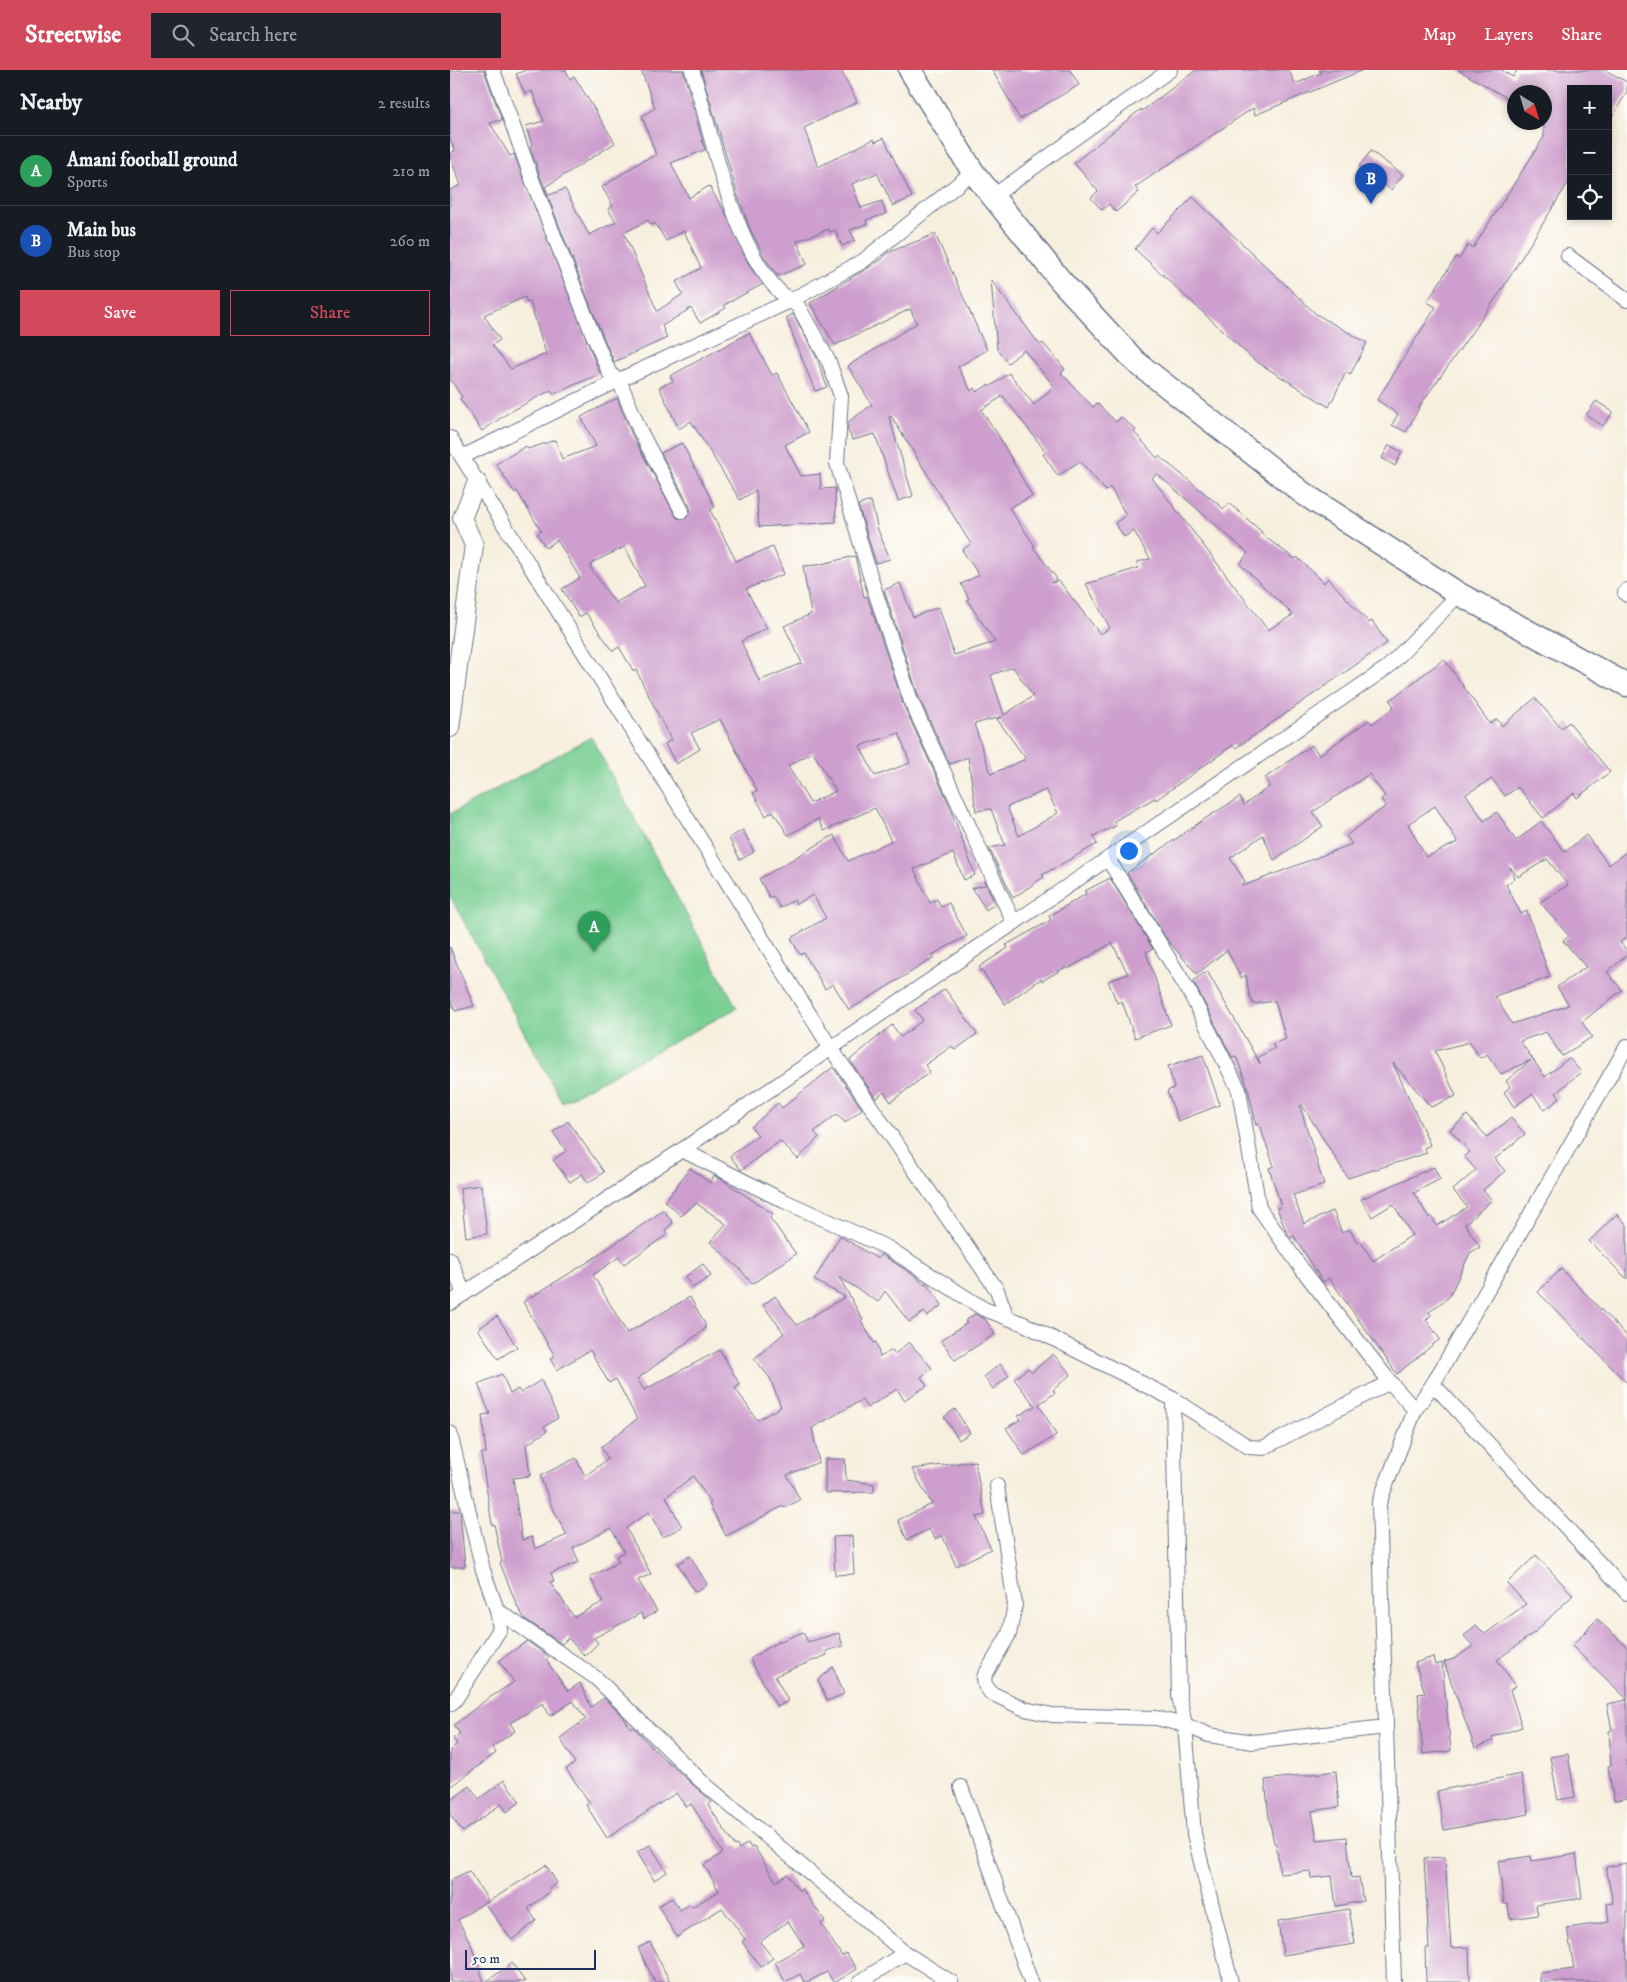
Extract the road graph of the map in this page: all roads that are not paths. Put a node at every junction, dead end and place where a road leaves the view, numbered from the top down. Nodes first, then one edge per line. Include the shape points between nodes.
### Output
1 (493, 70) edge
2 (692, 70) edge
3 (910, 70) edge
4 (1170, 70) edge
5 (973, 172) junction
6 (992, 197) junction
7 (1568, 256) dead end
8 (1627, 300) edge
9 (790, 301) junction
10 (619, 380) junction
11 (450, 438) edge
12 (462, 457) junction
13 (477, 482) junction
14 (682, 511) dead end
15 (1627, 590) edge
16 (1459, 594) junction
17 (1627, 595) edge
18 (1627, 685) edge
19 (450, 728) edge
20 (1108, 859) junction
21 (1014, 923) junction
22 (1627, 1046) edge
23 (830, 1047) junction
24 (682, 1150) junction
25 (450, 1259) edge
26 (464, 1294) junction
27 (450, 1303) edge
28 (1007, 1318) junction
29 (1390, 1382) junction
30 (1434, 1384) junction
31 (1173, 1399) junction
32 (1415, 1410) junction
33 (450, 1433) edge
34 (997, 1486) dead end
35 (1627, 1593) edge
36 (498, 1610) junction
37 (450, 1704) edge
38 (1185, 1724) junction
39 (1386, 1727) junction
40 (961, 1787) dead end
41 (905, 1953) junction
42 (860, 1982) edge
43 (951, 1982) edge
44 (1031, 1982) edge
45 (1231, 1982) edge
46 (1394, 1982) edge

1 - 10 street via 591,330 610,374
2 - 9 street via 723,182 739,223 760,269
3 - 5 highway
4 - 6 street
5 - 6 highway
5 - 9 street via 863,261
6 - 16 highway via 1061,281 1136,362 1304,494
7 - 8 street
9 - 10 street
9 - 21 street via 798,306 828,362 840,396 837,463 911,701
10 - 12 street
10 - 14 street via 640,432
11 - 12 street
12 - 13 street
13 - 19 street via 462,518 474,545
13 - 23 street
15 - 17 street
16 - 18 highway
16 - 20 street via 1388,667
20 - 21 street
20 - 29 street via 1190,995 1239,1090 1259,1208 1302,1270
21 - 23 street
22 - 30 street
23 - 24 street
23 - 28 street via 997,1290
24 - 26 street
24 - 28 street via 888,1248 984,1309
25 - 26 street
26 - 27 street
28 - 31 street
29 - 31 street via 1263,1448 1249,1447
29 - 32 street
30 - 32 street
30 - 35 street
31 - 38 street via 1178,1696
32 - 39 street via 1379,1503
33 - 36 street via 483,1570
34 - 38 street via 1015,1605 1009,1634 984,1677 991,1693 1025,1709 1052,1715 1156,1718
36 - 37 street via 500,1629
36 - 41 street via 596,1678 700,1780
38 - 39 street via 1209,1735 1253,1742
38 - 45 street via 1194,1834
39 - 46 street
40 - 44 street
41 - 42 street
41 - 43 street

